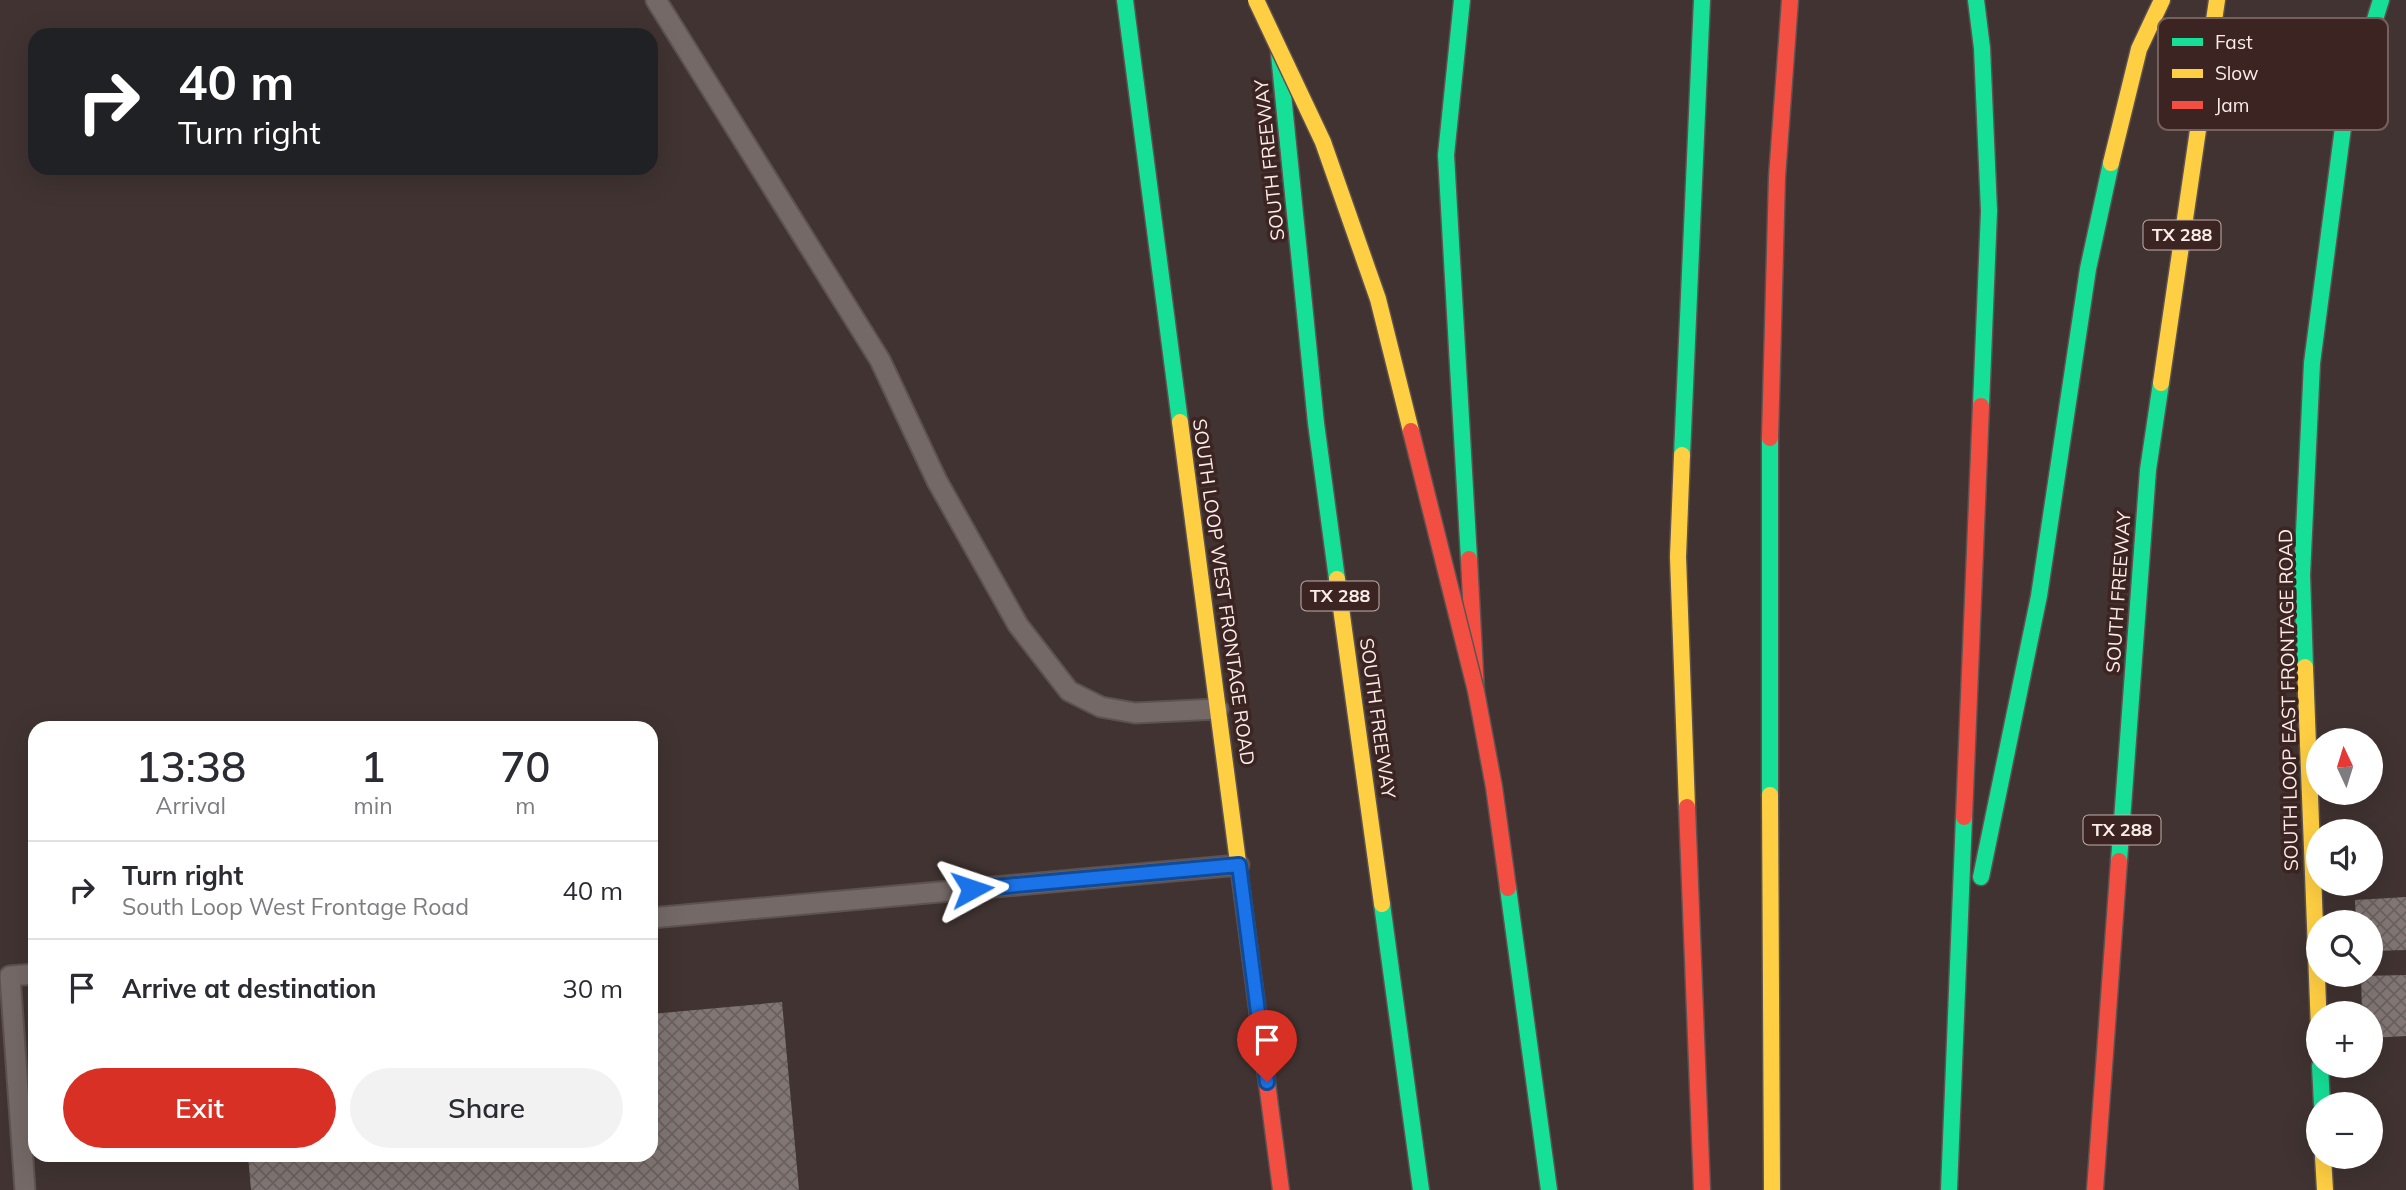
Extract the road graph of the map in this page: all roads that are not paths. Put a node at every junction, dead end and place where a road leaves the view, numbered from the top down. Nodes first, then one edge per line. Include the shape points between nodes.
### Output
1 (656, 0) edge
2 (1125, 0) edge
3 (1256, 0) edge
4 (1274, 0) edge
5 (1462, 0) edge
6 (1702, 0) edge
7 (1790, 0) edge
8 (1976, 0) edge
9 (2162, 0) edge
10 (2217, 0) edge
11 (2381, 0) edge
12 (2214, 18) edge
13 (2375, 18) edge
14 (2198, 130) edge
15 (2343, 130) edge
16 (1476, 691) junction
17 (1218, 709) junction
18 (1239, 865) junction
19 (658, 917) edge
20 (1959, 974) junction
21 (28, 975) edge
22 (2318, 1001) edge
23 (2324, 1169) edge
24 (25, 1190) edge
25 (1281, 1190) edge
26 (1421, 1190) edge
27 (1549, 1190) edge
28 (1702, 1190) edge
29 (1772, 1190) edge
30 (1949, 1190) edge
31 (2095, 1190) edge
32 (2325, 1190) edge

1 - 17 lane via 880,360 937,481 1018,625 1069,691 1101,707 1135,713
2 - 17 main road, SOUTH LOOP WEST FRONTAGE ROAD
3 - 16 main road, bridge via 1322,142 1378,299
4 - 26 main road, SOUTH FREEWAY / TX 288 via 1317,423
5 - 16 main road, bridge via 1446,155
6 - 28 main road via 1678,557
7 - 29 main road via 1777,177 1769,464
8 - 20 main road via 1989,211
9 - 20 main road via 2139,49 2088,269 2039,596
10 - 12 main road, SOUTH FREEWAY / TX 288
11 - 13 main road, SOUTH LOOP EAST FRONTAGE ROAD
14 - 31 main road, SOUTH FREEWAY / TX 288 via 2148,470
15 - 22 main road, SOUTH LOOP EAST FRONTAGE ROAD via 2312,363 2302,575
16 - 27 main road
17 - 18 main road, SOUTH LOOP WEST FRONTAGE ROAD
18 - 19 lane
18 - 25 main road, SOUTH LOOP WEST FRONTAGE ROAD
20 - 30 main road
21 - 24 lane via 10,976
23 - 32 main road

